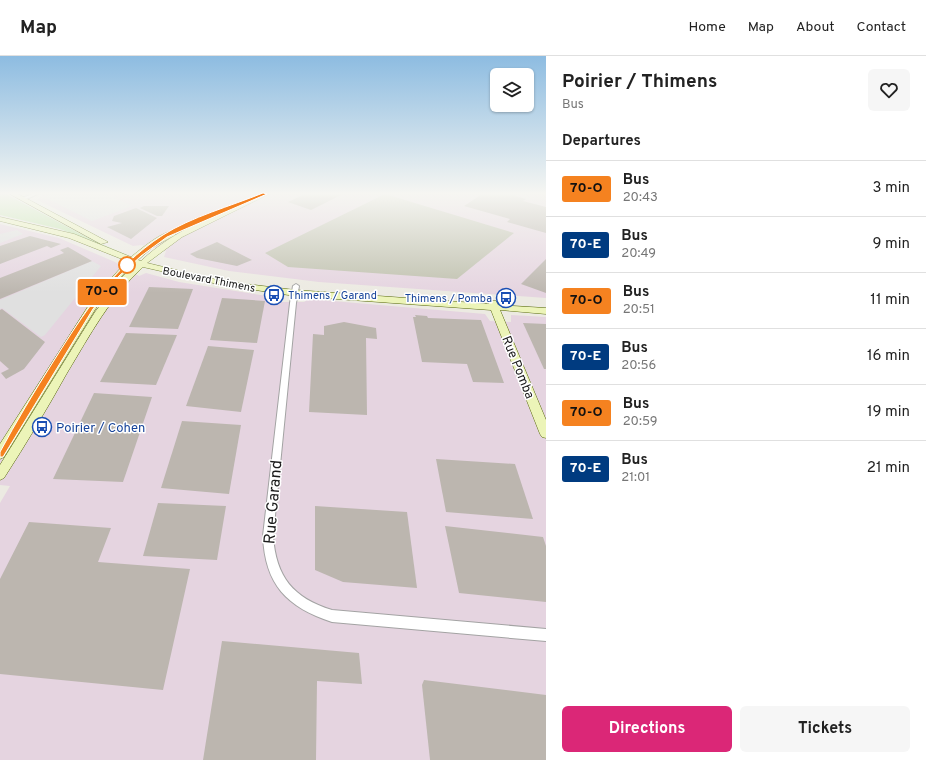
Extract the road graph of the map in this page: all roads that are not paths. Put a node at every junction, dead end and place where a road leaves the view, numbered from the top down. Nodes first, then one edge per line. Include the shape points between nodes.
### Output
1 (33, 227) edge
2 (75, 227) edge
3 (183, 227) edge
4 (194, 227) edge
5 (136, 258) junction
6 (144, 261) junction
7 (296, 290) junction
8 (494, 304) junction
9 (546, 304) edge
10 (546, 311) edge
11 (546, 434) edge
12 (0, 454) edge
13 (0, 475) edge
14 (546, 636) edge

1 - 5 street, Boulevard Thimens via 71,236
2 - 5 street, Boulevard Thimens
3 - 5 street via 162,238
4 - 6 street
5 - 6 street, Boulevard Thimens
5 - 12 street via 108,285 93,304
6 - 7 street, Boulevard Thimens via 211,281
6 - 13 street via 104,304
7 - 8 street, Boulevard Thimens
7 - 14 street, Rue Garand via 268,536 270,560 279,580 301,603 332,616
8 - 9 street, Boulevard Thimens
8 - 10 street, Boulevard Thimens
8 - 11 street, Rue Pomba

